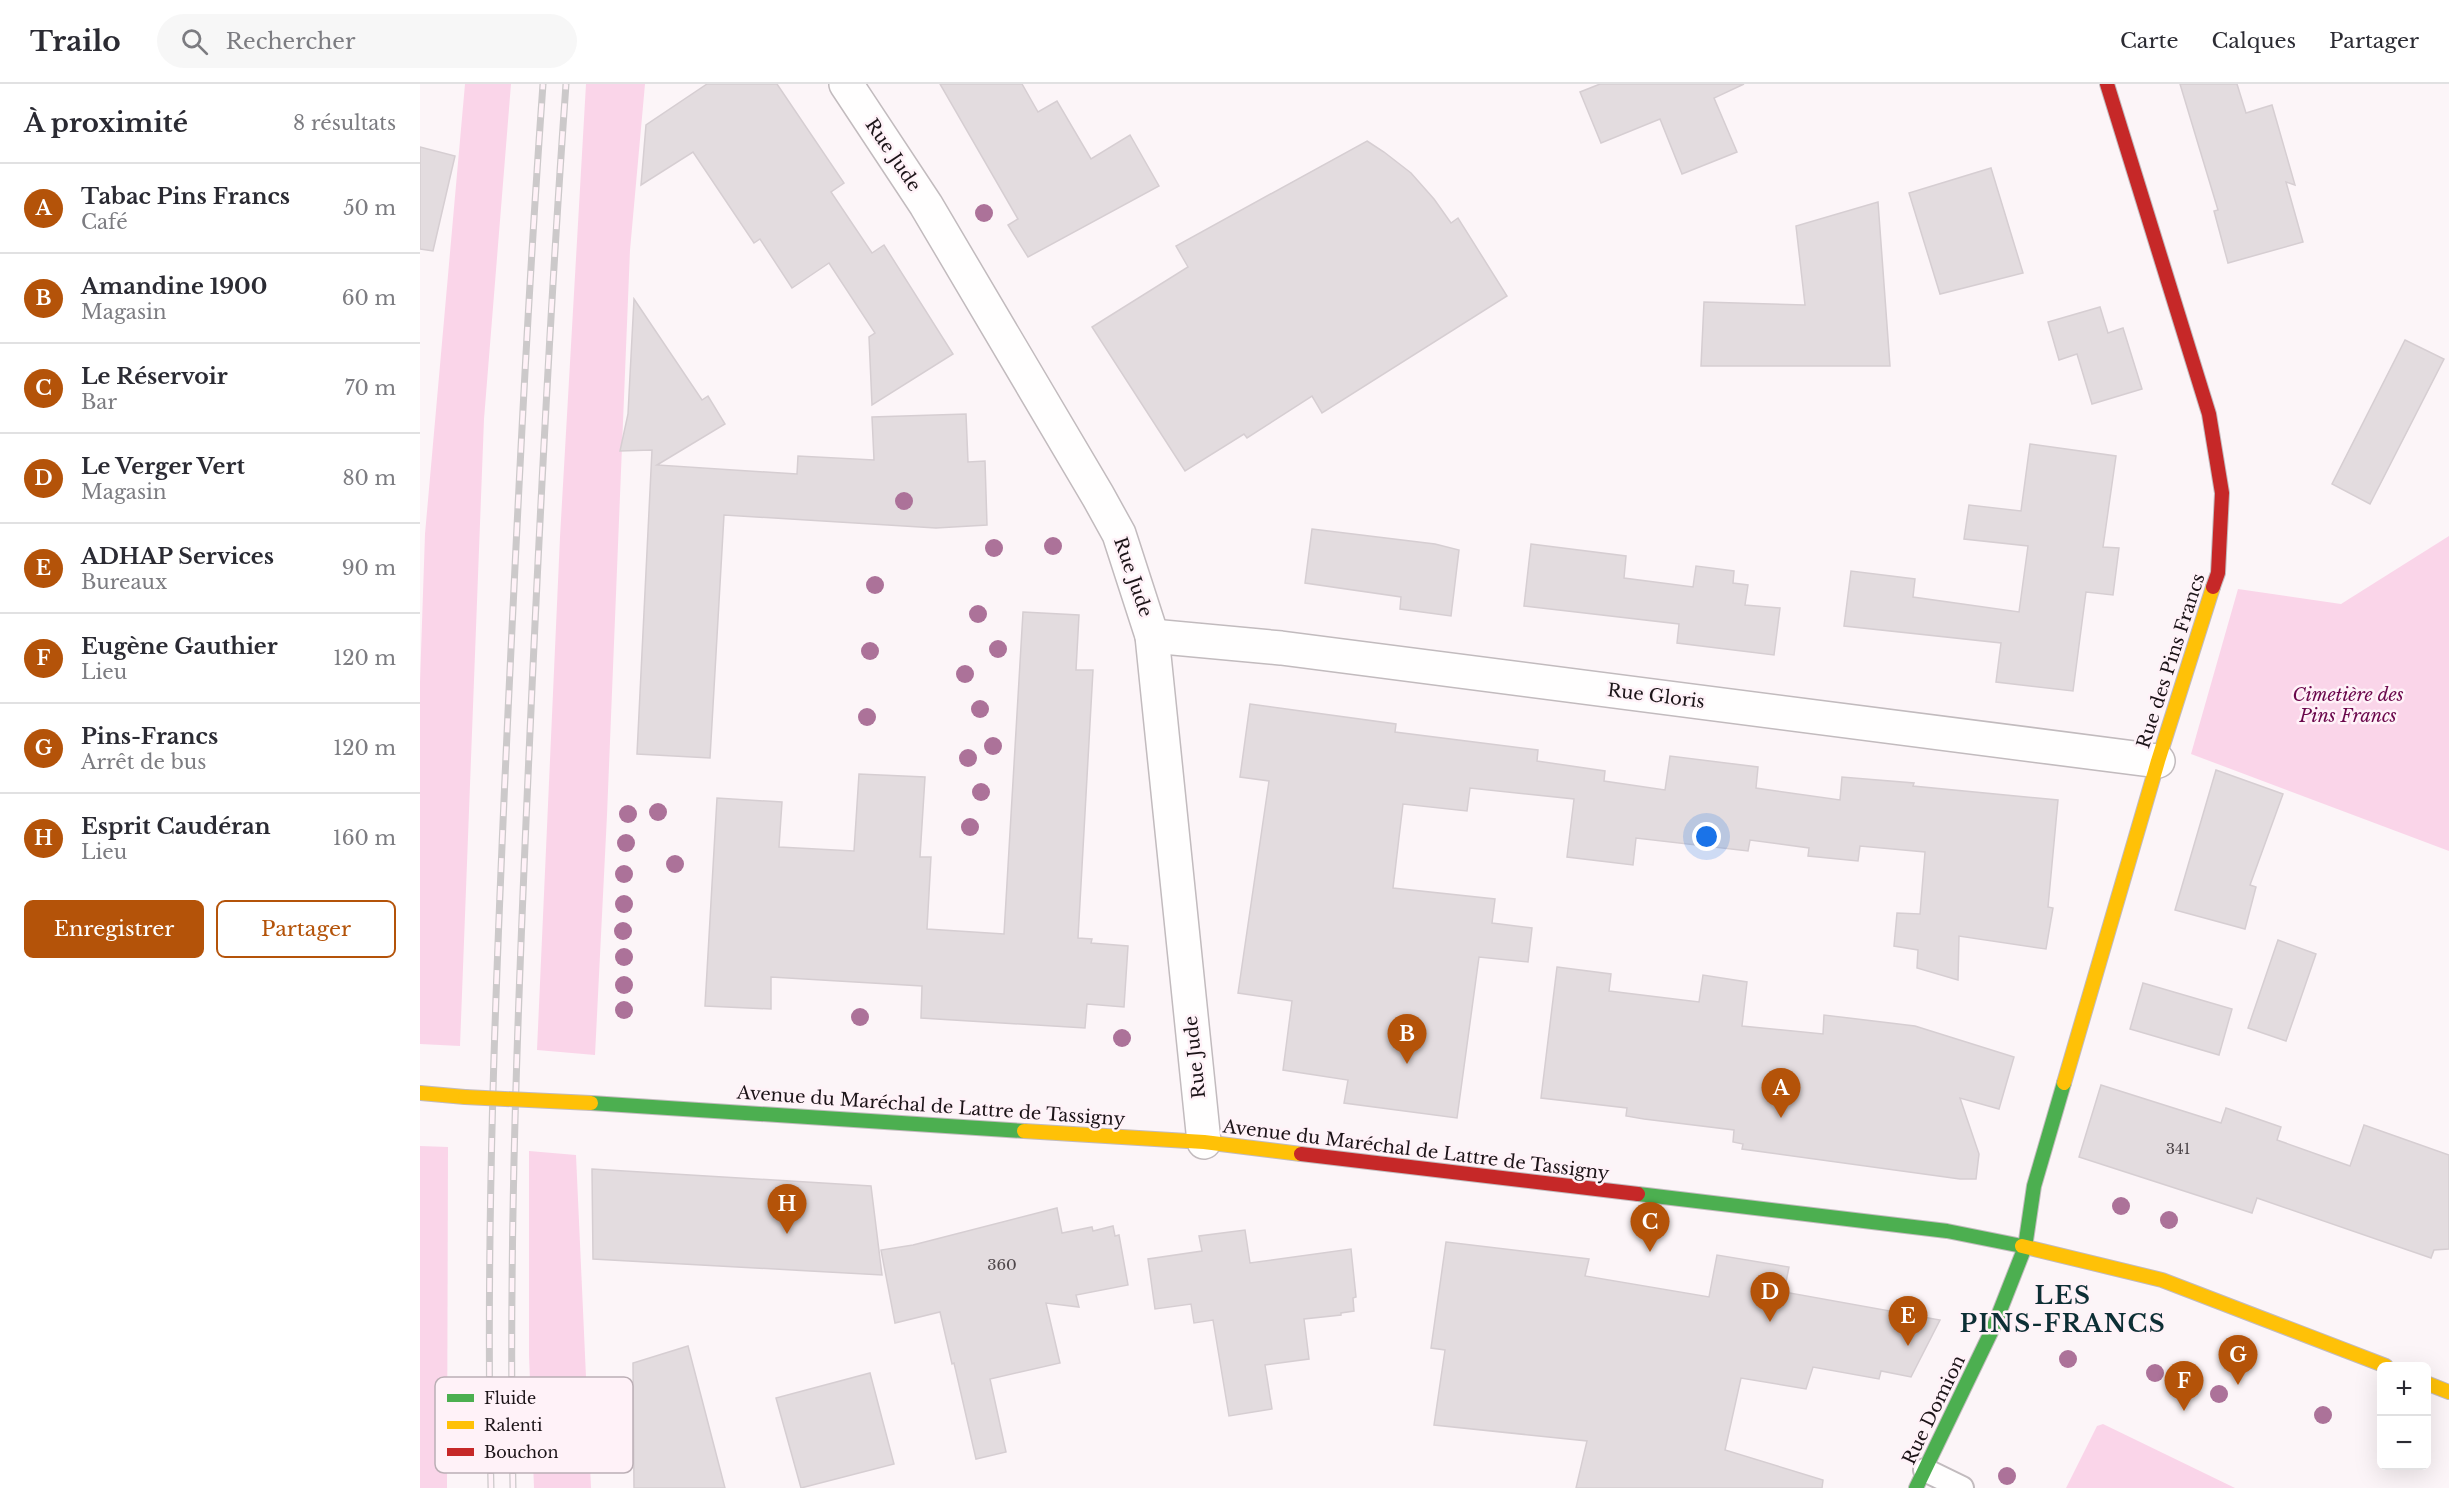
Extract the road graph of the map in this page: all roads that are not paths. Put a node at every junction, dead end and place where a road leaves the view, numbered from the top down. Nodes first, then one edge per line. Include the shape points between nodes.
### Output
1 (846, 84) edge
2 (2107, 84) edge
3 (1152, 636) junction
4 (2158, 761) junction
5 (420, 1093) edge
6 (1204, 1142) junction
7 (2025, 1247) junction
8 (2377, 1363) edge
9 (2431, 1385) edge
10 (2449, 1392) edge
11 (1920, 1479) edge
12 (1962, 1488) edge

1 - 3 street, Rue Jude via 926,205 1119,534
2 - 4 main road, Rue des Pins Francs via 2209,414 2222,494 2218,573
3 - 4 street, Rue Gloris via 1281,648
3 - 6 street, Rue Jude
4 - 7 main road, Rue des Pins Francs via 2034,1186
5 - 6 main road, Avenue du Maréchal de Lattre de Tassigny, bridge
6 - 7 main road, Avenue du Maréchal de Lattre de Tassigny via 1947,1231
7 - 8 main road, Avenue du Maréchal de Lattre de Tassigny via 2162,1280
7 - 11 main road, Rue Domion via 1994,1326
9 - 10 main road
11 - 12 lane

